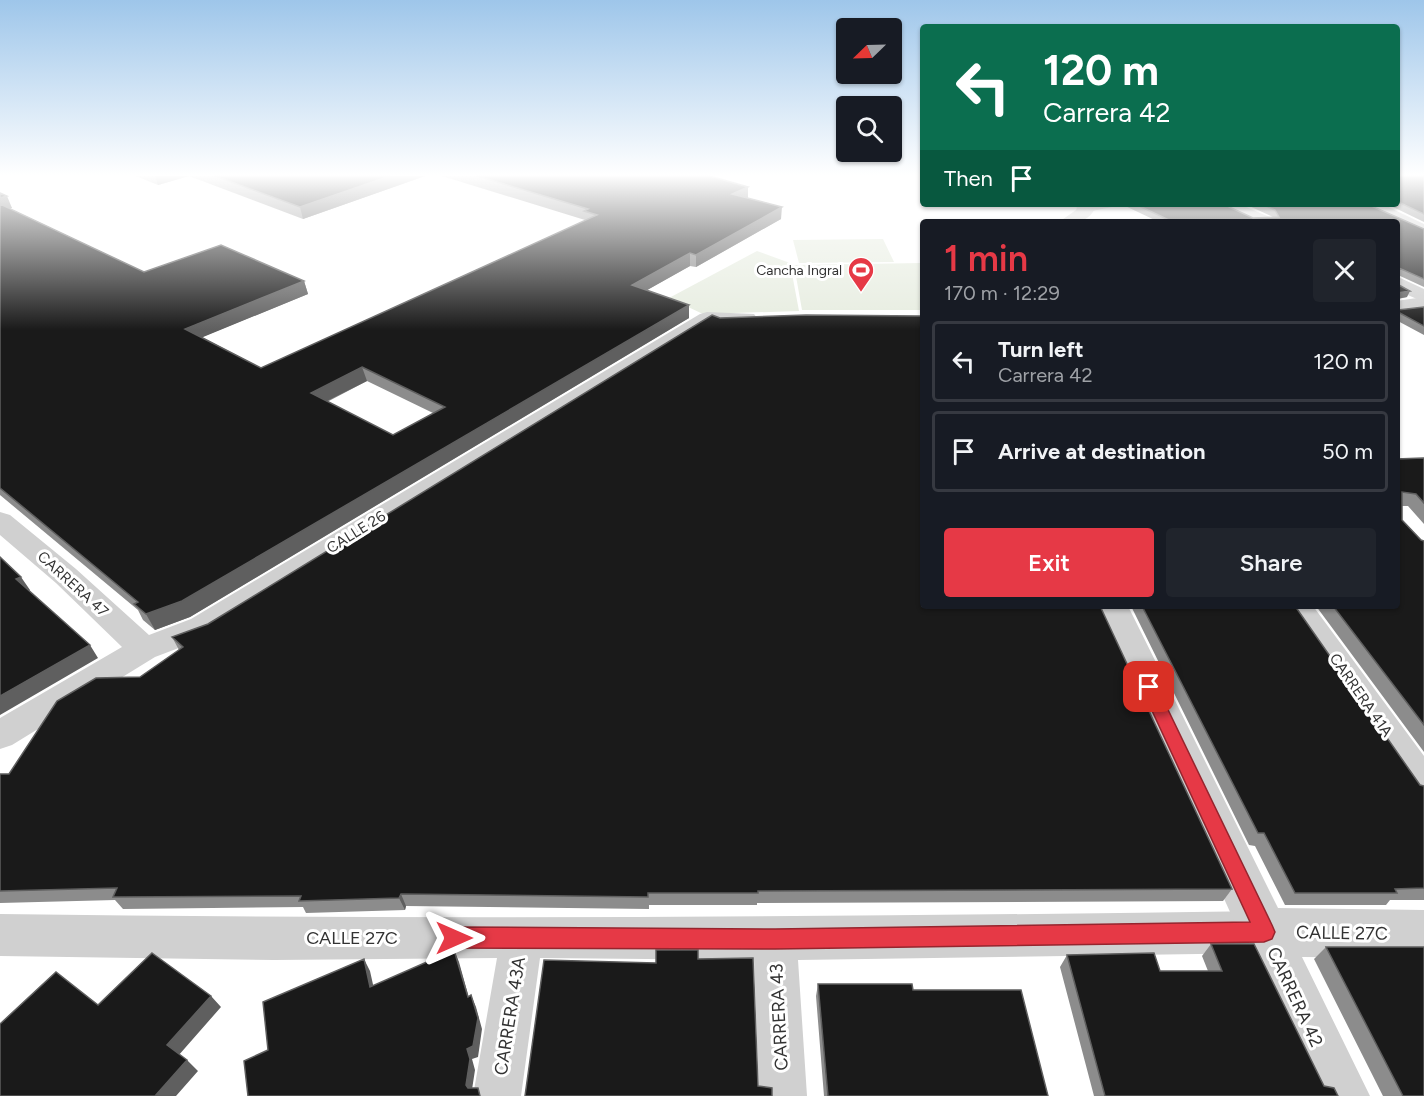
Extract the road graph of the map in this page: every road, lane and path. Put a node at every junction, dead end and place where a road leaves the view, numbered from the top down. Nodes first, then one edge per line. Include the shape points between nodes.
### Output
1 (1400, 284) edge
2 (1424, 296) edge
3 (1424, 304) edge
4 (1400, 307) edge
5 (767, 318) edge
6 (0, 521) edge
7 (1111, 609) edge
8 (1299, 609) edge
9 (144, 649) junction
10 (0, 735) edge
11 (1424, 785) edge
12 (1264, 932) junction
13 (1424, 934) edge
14 (0, 935) edge
15 (522, 937) junction
16 (775, 939) junction
17 (498, 1096) edge
18 (783, 1096) edge
19 (1341, 1096) edge

1 - 2 street
3 - 4 street
5 - 9 street, CALLE 26 via 707,318 202,627
6 - 9 street, CARRERA 47
7 - 12 street, CARRERA 42
8 - 11 street, CARRERA 41A
9 - 10 street, CALLE 26
12 - 13 street, CALLE 27C
12 - 16 street, CALLE 27C
12 - 19 street, CARRERA 42
14 - 15 street, CALLE 27C
15 - 16 street, CALLE 27C
15 - 17 street, CARRERA 43A
16 - 18 street, CARRERA 43

